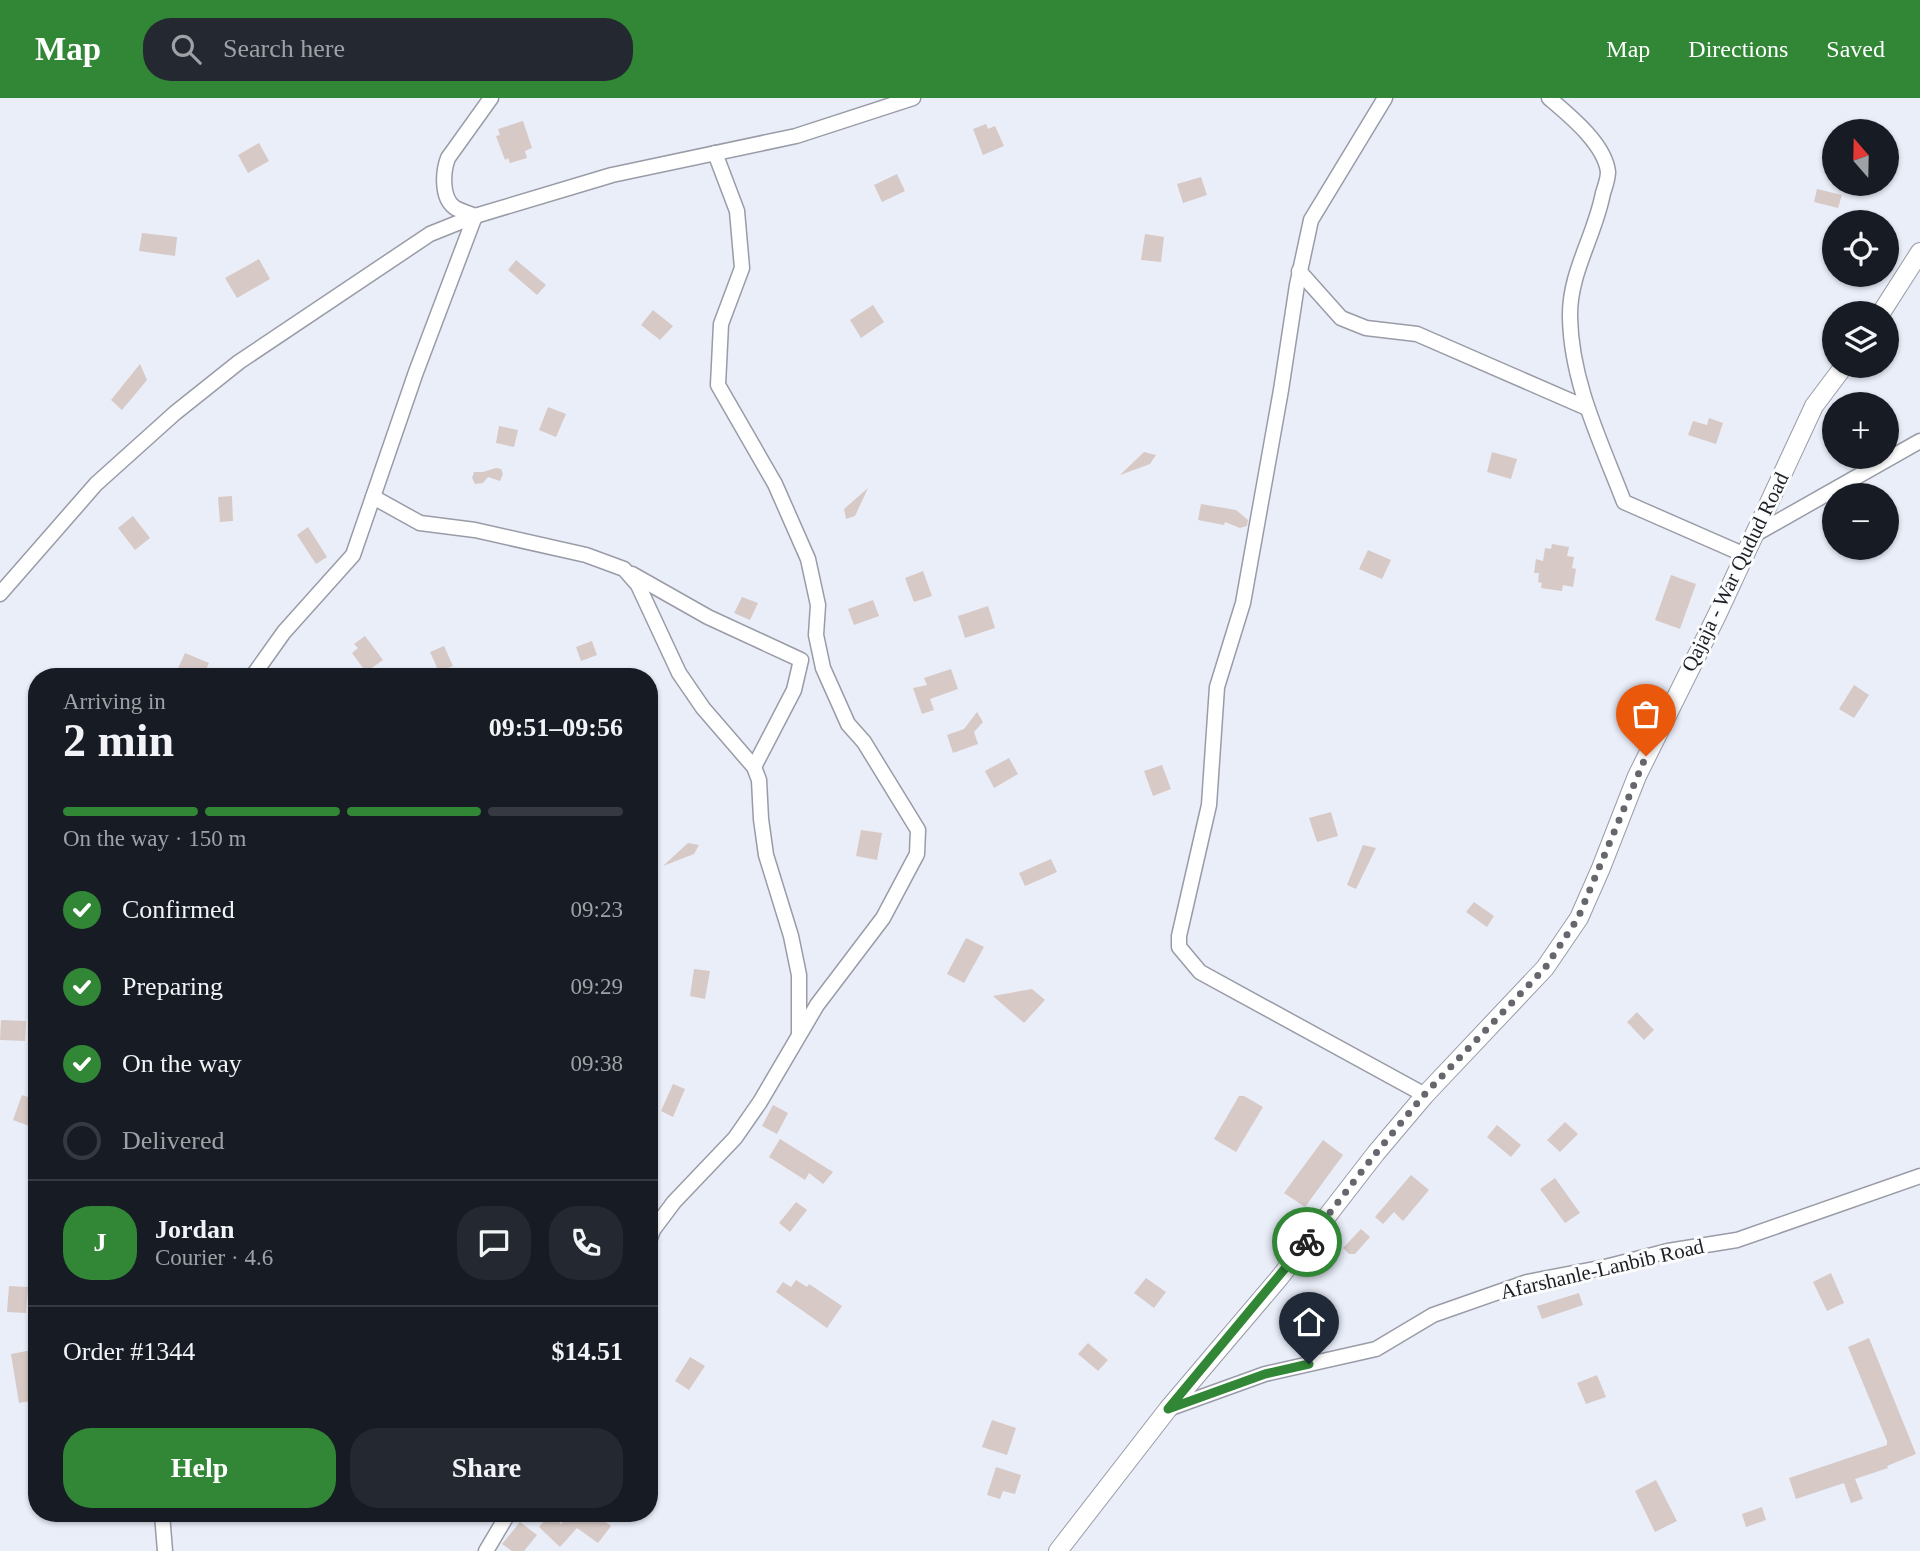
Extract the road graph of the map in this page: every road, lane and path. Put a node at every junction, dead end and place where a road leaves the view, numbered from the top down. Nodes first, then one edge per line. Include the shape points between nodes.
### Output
1 (491, 98) edge
2 (913, 98) edge
3 (1385, 98) edge
4 (1549, 98) edge
5 (715, 153) junction
6 (475, 216) junction
7 (1920, 252) edge
8 (1300, 271) junction
9 (1889, 301) edge
10 (1835, 378) edge
11 (1587, 408) junction
12 (1920, 441) edge
13 (373, 497) junction
14 (1754, 535) junction
15 (1745, 555) junction
16 (624, 569) junction
17 (0, 594) edge
18 (816, 635) junction
19 (801, 660) junction
20 (258, 668) edge
21 (754, 767) junction
22 (799, 1035) junction
23 (1424, 1095) junction
24 (1920, 1176) edge
25 (658, 1223) edge
26 (1168, 1409) junction
27 (163, 1522) edge
28 (503, 1522) edge
29 (165, 1551) edge
30 (486, 1551) edge
31 (1058, 1551) edge

1 - 6 street via 444,169 452,206
2 - 5 street via 796,136
3 - 8 street via 1311,219
4 - 11 street via 1599,149 1608,172 1598,218 1573,283 1570,315
5 - 6 street via 612,175
5 - 18 street via 737,211 742,268 721,324 718,385 775,484 808,559 818,605
6 - 13 street
6 - 17 street via 430,234 324,303 175,413 96,484
7 - 9 street
8 - 11 street via 1341,318 1366,328 1418,334
8 - 23 street via 1243,603 1217,687 1209,805 1179,947 1200,972
10 - 14 street, Qajaja - War Qudud Road via 1814,406
11 - 15 street via 1624,502
12 - 14 street
13 - 16 street via 420,523 500,535
13 - 20 street via 353,555
14 - 15 street, Qajaja - War Qudud Road
15 - 23 street, Qajaja - War Qudud Road via 1637,776 1578,918 1545,968
16 - 19 street via 708,617
16 - 21 street via 638,585 679,673
18 - 19 street
18 - 22 street via 823,668 848,724 864,741 918,830 917,855 883,918
19 - 21 street via 794,690
21 - 22 street via 766,855 799,975
22 - 25 street via 735,1138
23 - 26 street, Qajaja - War Qudud Road
24 - 26 street, Afarshanle-Lanbib Road via 1737,1240 1527,1282 1433,1315 1376,1349 1265,1374
26 - 31 street, Qajaja - War Qudud Road
27 - 29 street
28 - 30 street

